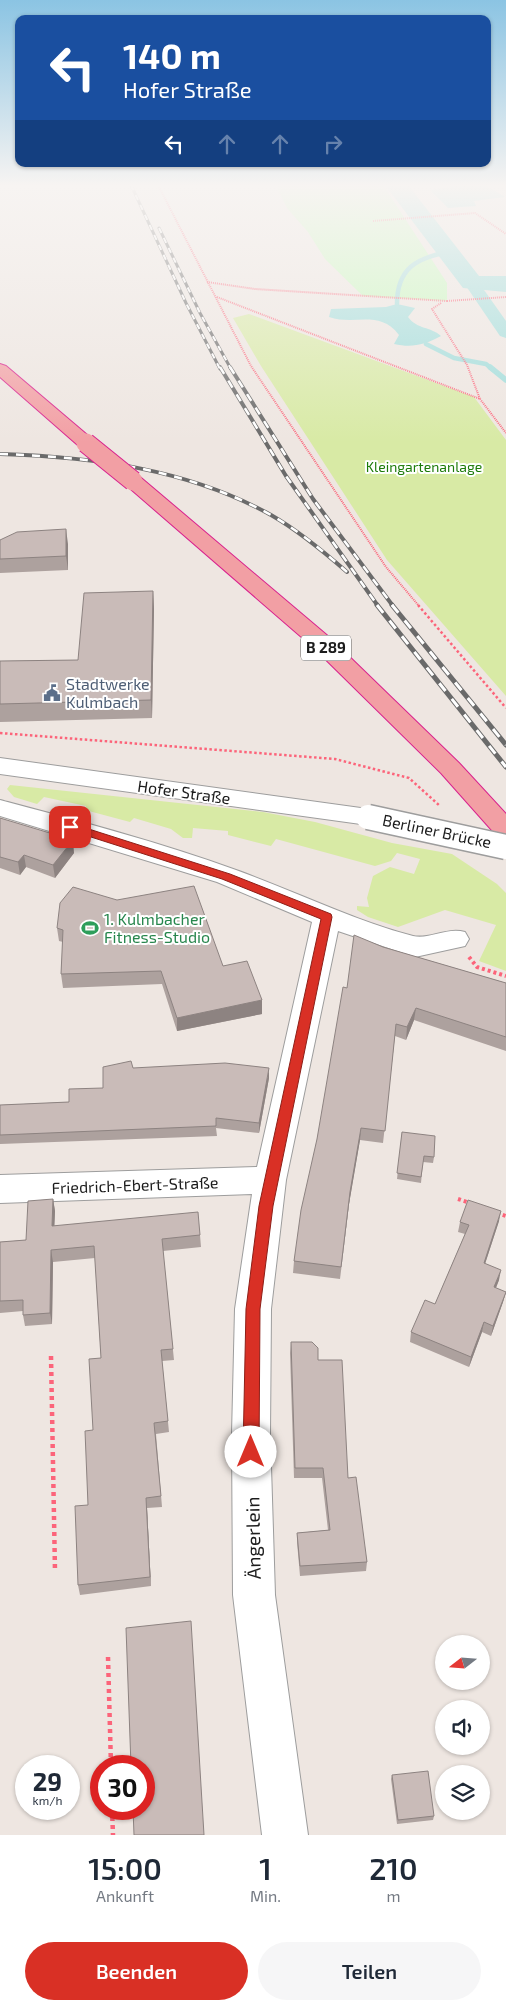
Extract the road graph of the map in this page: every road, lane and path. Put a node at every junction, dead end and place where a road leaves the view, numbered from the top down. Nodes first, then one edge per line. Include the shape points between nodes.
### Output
1 (201, 271) edge
2 (207, 282) junction
3 (217, 297) junction
4 (506, 297) edge
5 (447, 301) junction
6 (0, 369) edge
7 (480, 399) junction
8 (506, 433) edge
9 (506, 708) edge
10 (0, 733) edge
11 (0, 766) edge
12 (0, 808) edge
13 (445, 810) dead end
14 (368, 817) joint
15 (506, 830) edge
16 (506, 847) edge
17 (327, 917) junction
18 (455, 939) joint
19 (506, 976) edge
20 (270, 1180) junction
21 (0, 1189) edge
22 (458, 1199) dead end
23 (474, 1205) edge
24 (490, 1210) edge
25 (506, 1216) edge
26 (51, 1356) dead end
27 (55, 1571) dead end
28 (108, 1657) dead end
29 (111, 1755) edge
30 (112, 1820) edge
31 (113, 1835) edge
32 (286, 1835) edge

1 - 2 path
2 - 3 path
2 - 5 path via 255,289
3 - 7 path
3 - 9 path via 251,366 386,567
4 - 5 path
5 - 7 path via 432,309 467,365
6 - 15 highway, B 289, bridge via 321,642 450,768
7 - 8 path
10 - 13 path via 335,759 409,778
11 - 14 street, Hofer Straße
12 - 17 street via 226,876
14 - 16 street, Berliner Brücke, bridge
17 - 18 street via 415,947
17 - 20 street, Ängerlein
18 - 19 path via 477,967
20 - 21 street, Friedrich-Ebert-Straße
20 - 32 street, Ängerlein via 253,1309 254,1595
22 - 23 path
24 - 25 path
26 - 27 path
28 - 29 path
30 - 31 path

